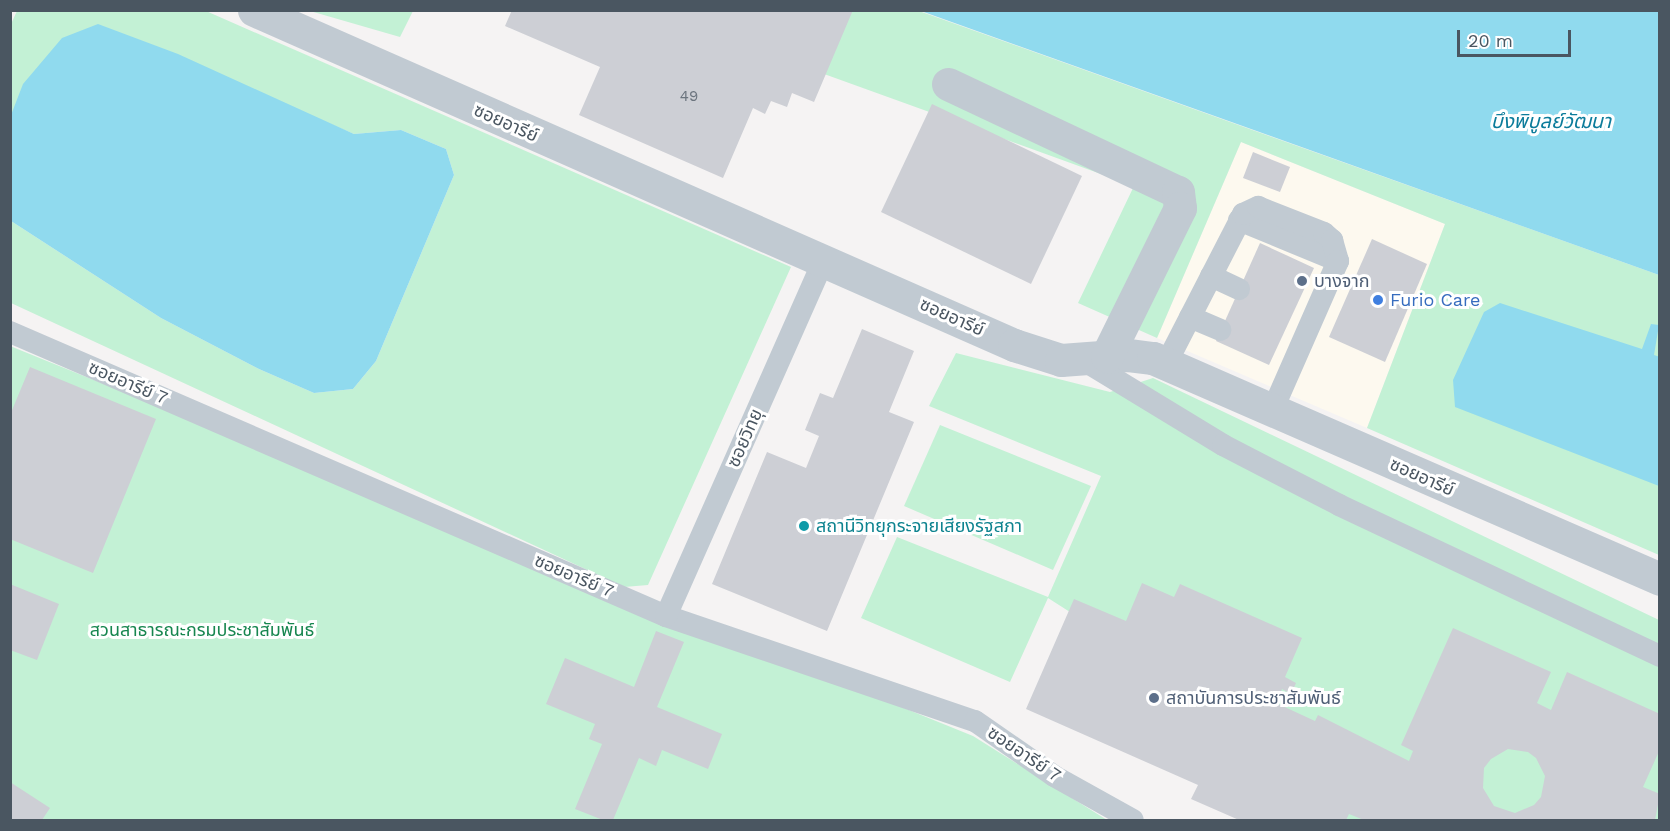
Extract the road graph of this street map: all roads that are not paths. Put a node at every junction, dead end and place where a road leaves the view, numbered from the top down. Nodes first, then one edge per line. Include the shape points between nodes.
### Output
1 (254, 10) edge
2 (948, 84) dead end
3 (823, 261) junction
4 (1211, 276) junction
5 (1239, 289) dead end
6 (1190, 317) junction
7 (1220, 330) dead end
8 (10, 332) edge
9 (1094, 357) junction
10 (1166, 364) junction
11 (1272, 411) junction
12 (1659, 579) edge
13 (666, 616) junction
14 (1659, 656) edge
15 (1133, 820) edge

1 - 3 street, ซอยอารีย์
2 - 9 street via 1173,186 1178,192 1180,208
3 - 9 street, ซอยอารีย์ via 1014,345 1061,360
3 - 13 lane, ซอยวิทยุ
4 - 5 lane
4 - 6 lane
4 - 11 lane via 1243,214 1258,207 1324,233 1332,240 1338,261 1302,317 1284,358
6 - 7 lane
6 - 10 lane
8 - 13 lane, ซอยอารีย์ 7
9 - 10 street, ซอยอารีย์ via 1144,357
9 - 14 lane via 1223,445 1339,505
10 - 11 street, ซอยอารีย์
11 - 12 street, ซอยอารีย์
13 - 15 lane, ซอยอารีย์ 7 via 975,721 1054,776

